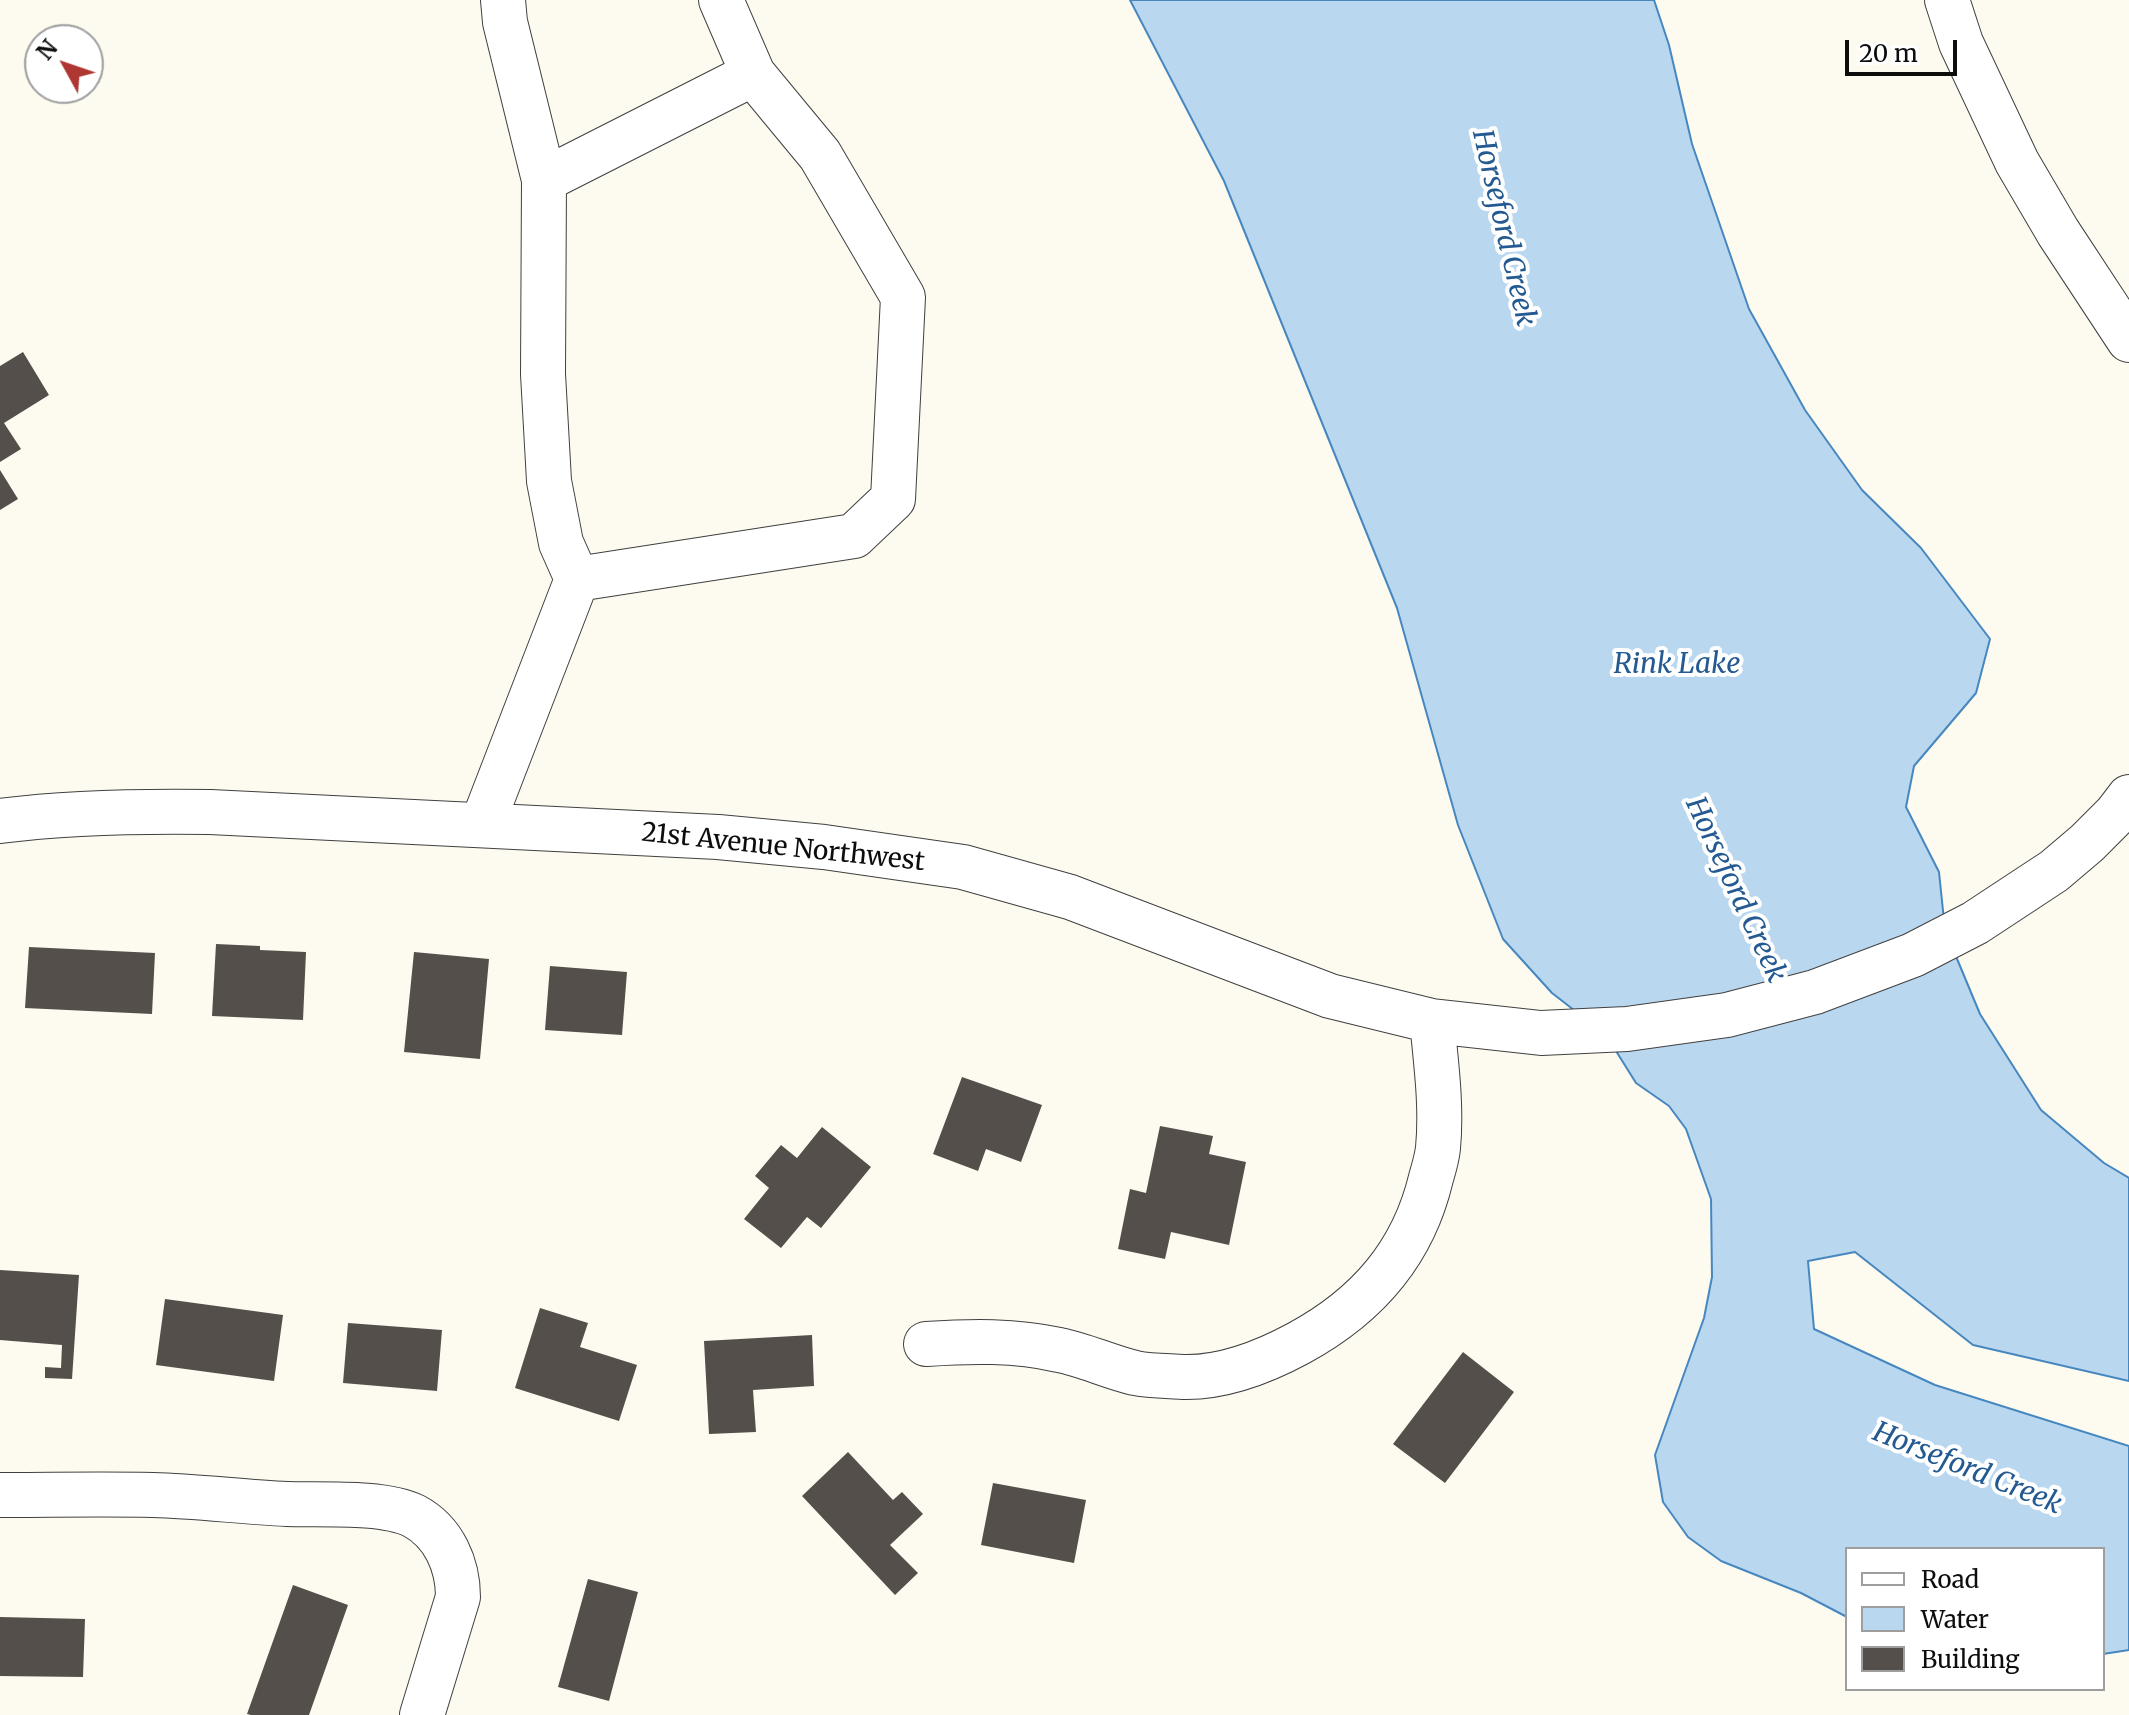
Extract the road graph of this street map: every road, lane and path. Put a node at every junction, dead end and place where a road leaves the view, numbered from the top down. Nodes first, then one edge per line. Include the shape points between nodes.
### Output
1 (503, 0) edge
2 (721, 0) edge
3 (1947, 0) edge
4 (753, 74) junction
5 (544, 180) junction
6 (2124, 320) edge
7 (577, 579) junction
8 (2129, 797) edge
9 (0, 821) edge
10 (482, 825) junction
11 (1432, 1021) junction
12 (926, 1344) dead end
13 (0, 1495) edge
14 (422, 1715) edge

1 - 5 street
2 - 4 street
3 - 6 street via 1961,43 2017,162 2058,232
4 - 5 street
4 - 7 street via 820,155 903,297 893,499 854,536
5 - 7 street via 543,374 549,481 561,543
7 - 10 street
8 - 11 street, 21st Avenue Northwest via 2054,871 1975,923 1913,955 1815,992 1727,1015 1627,1029 1541,1033
9 - 10 street, 21st Avenue Northwest via 141,811
10 - 11 street, 21st Avenue Northwest via 718,837 963,867 1070,897 1330,996
11 - 12 street via 1438,1149 1425,1205 1381,1280 1322,1331 1251,1365 1187,1377 1136,1374 1020,1343
13 - 14 street via 155,1495 387,1507 411,1515 440,1538 453,1560 458,1585

